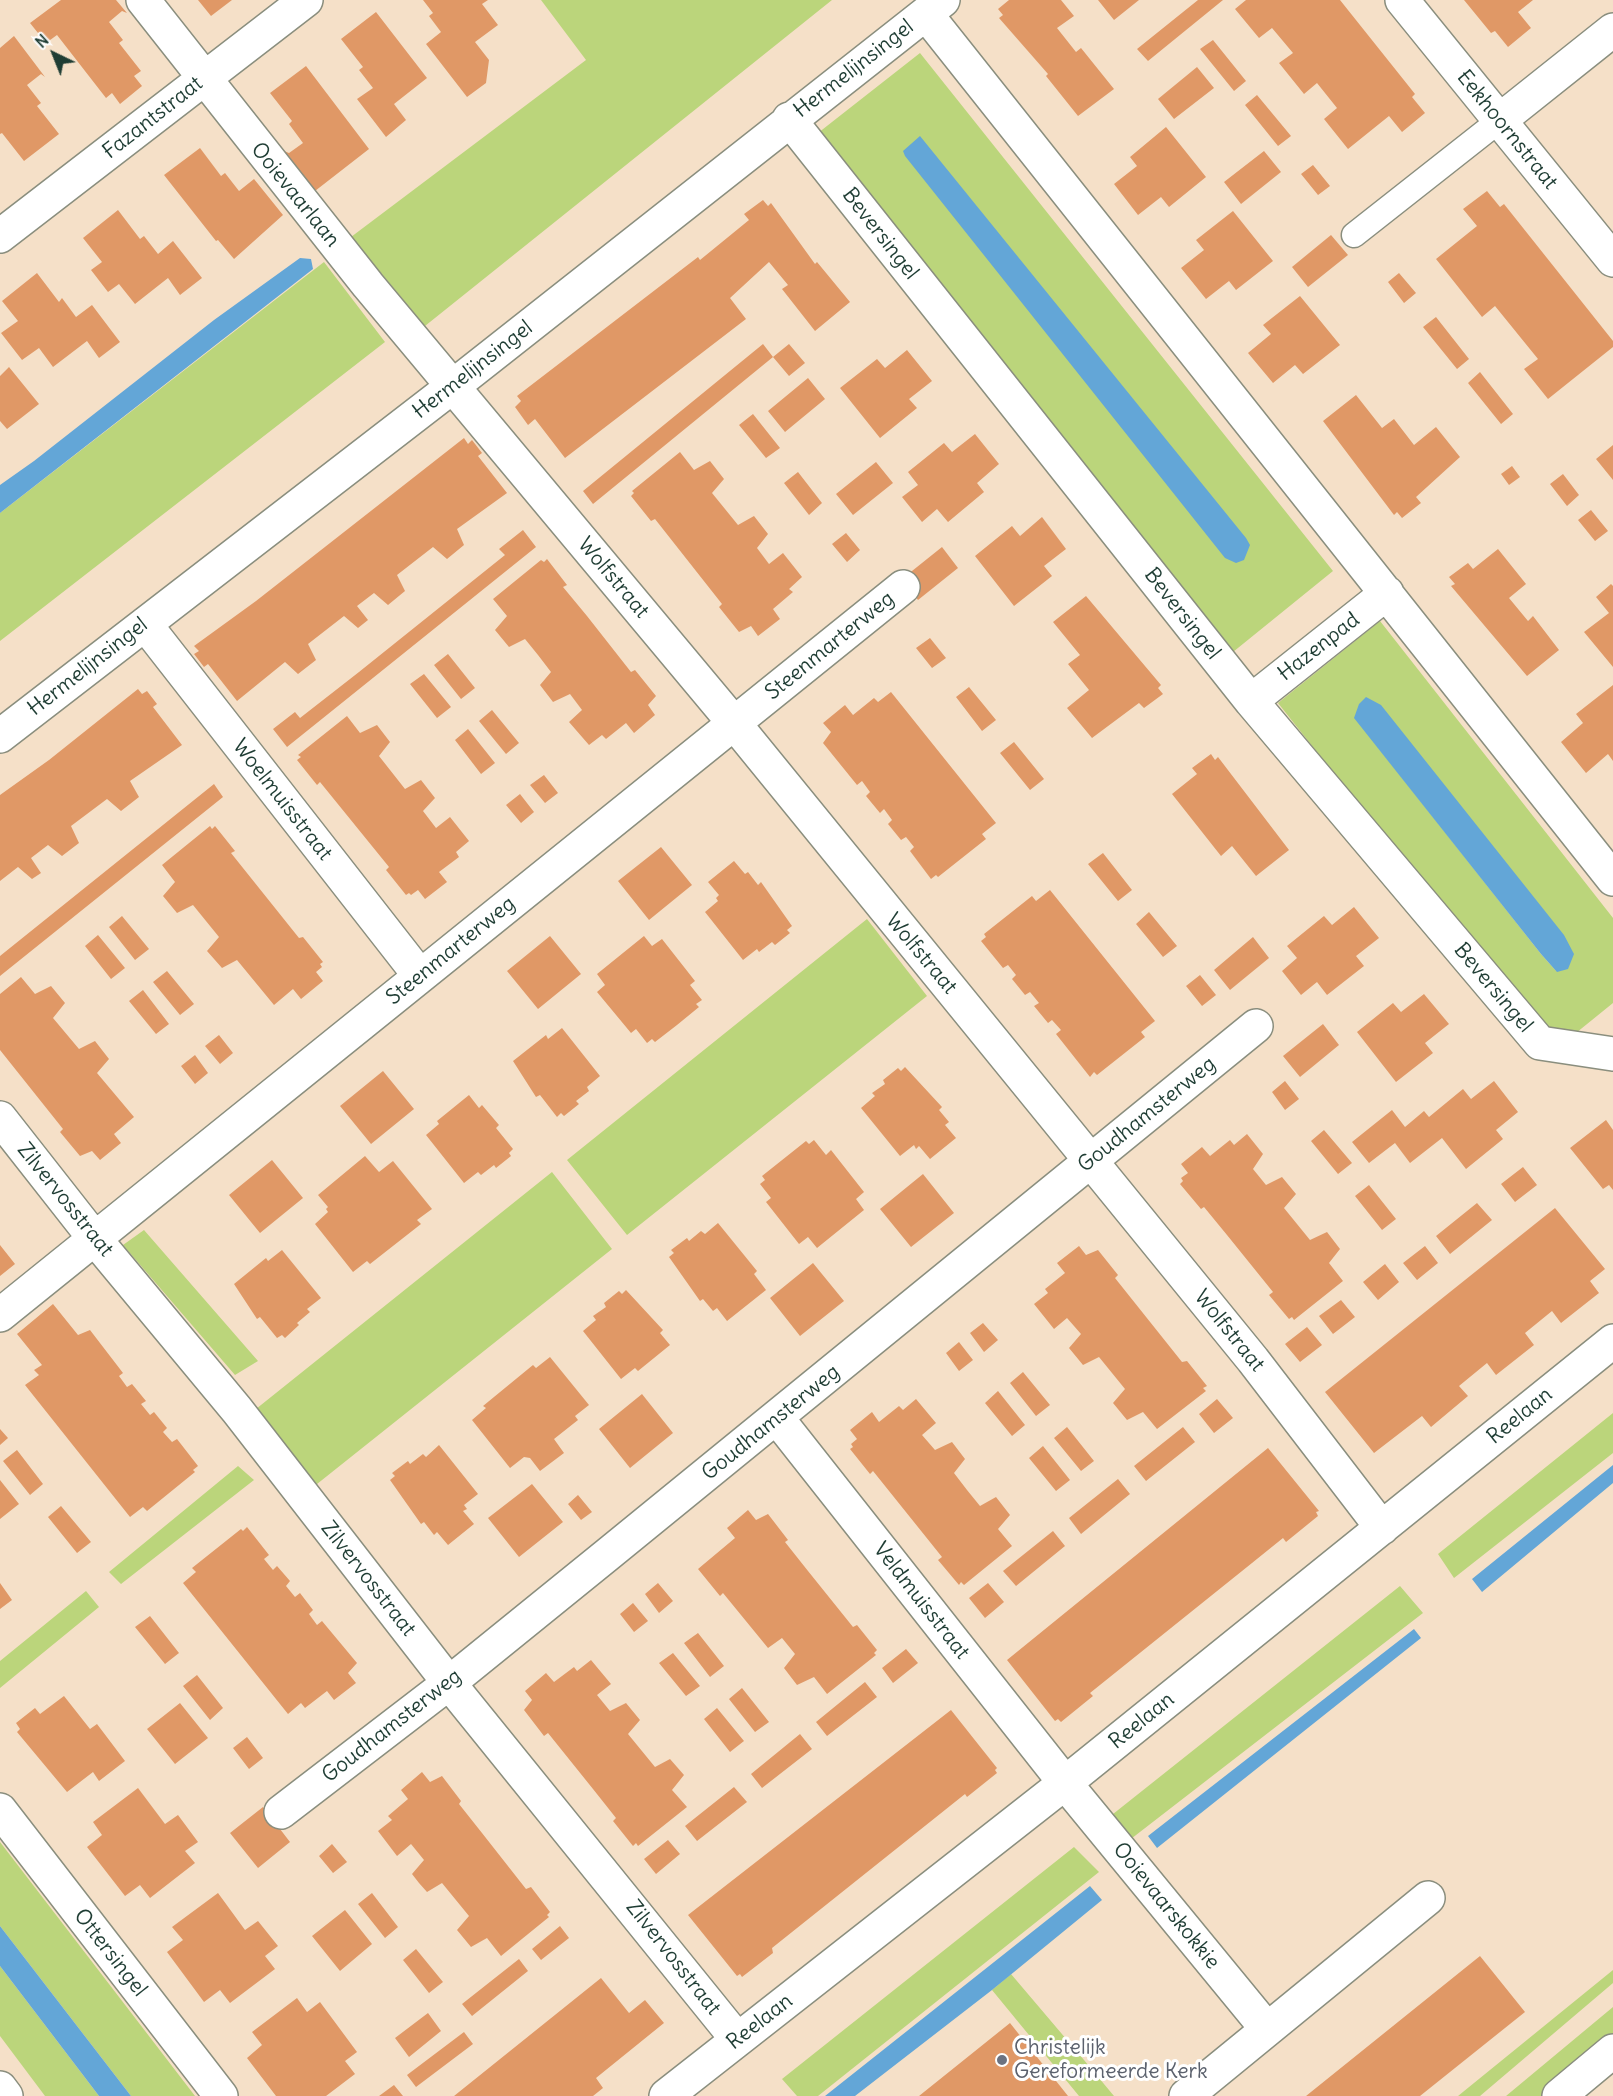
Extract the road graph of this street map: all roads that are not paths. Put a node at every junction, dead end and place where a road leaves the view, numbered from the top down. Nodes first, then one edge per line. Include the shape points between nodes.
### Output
1 (143, 0) edge
2 (306, 0) edge
3 (1402, 0) edge
4 (934, 7) edge
5 (1613, 30) edge
6 (203, 79) junction
7 (789, 119) junction
8 (1500, 120) junction
9 (1354, 235) dead end
10 (0, 236) edge
11 (1613, 260) edge
12 (452, 387) junction
13 (903, 587) dead end
14 (1387, 593) junction
15 (144, 624) junction
16 (1251, 701) junction
17 (734, 723) junction
18 (0, 736) edge
19 (1613, 879) edge
20 (420, 976) junction
21 (1256, 1026) dead end
22 (1613, 1054) edge
23 (0, 1118) edge
24 (1090, 1162) junction
25 (95, 1239) junction
26 (0, 1315) edge
27 (1613, 1341) edge
28 (777, 1418) junction
29 (1382, 1528) junction
30 (449, 1683) junction
31 (1065, 1783) junction
32 (0, 1810) edge
33 (281, 1812) dead end
34 (1428, 1898) dead end
35 (1267, 2029) junction
36 (737, 2039) junction
37 (1613, 2051) edge
38 (0, 2088) edge
39 (6, 2096) edge
40 (221, 2096) edge
41 (666, 2096) edge
42 (1186, 2096) edge
43 (1559, 2096) edge

1 - 6 street, Ooievaarlaan
2 - 6 street, Fazantstraat
3 - 8 street, Eekhoornstraat
4 - 7 street, Hermelijnsingel
4 - 14 street
5 - 8 street
6 - 10 street, Fazantstraat
6 - 12 street, Ooievaarlaan
7 - 12 street, Hermelijnsingel
7 - 16 street, Beversingel
8 - 9 lane
8 - 11 street, Eekhoornstraat
12 - 15 street, Hermelijnsingel
12 - 17 street, Wolfstraat
13 - 17 street, Steenmarterweg
14 - 16 street, Hazenpad
14 - 19 street
15 - 18 street, Hermelijnsingel
15 - 20 street, Woelmuisstraat
16 - 22 street, Beversingel via 1540,1043
17 - 20 street, Steenmarterweg
17 - 24 street, Wolfstraat
20 - 25 street, Steenmarterweg
21 - 24 street, Goudhamsterweg
23 - 25 street, Zilvervosstraat
24 - 28 street, Goudhamsterweg
24 - 29 street, Wolfstraat via 1253,1360
25 - 26 street, Steenmarterweg
25 - 30 street, Zilvervosstraat via 237,1410
27 - 29 street, Reelaan
28 - 30 street, Goudhamsterweg
28 - 31 street, Veldmuisstraat
29 - 31 street, Reelaan
30 - 33 street, Goudhamsterweg
30 - 36 street, Zilvervosstraat
31 - 35 street, Ooievaarskokkie
31 - 36 street, Reelaan
32 - 40 street, Ottersingel
34 - 35 street
35 - 42 street
36 - 41 street, Reelaan
37 - 43 street
38 - 39 street

